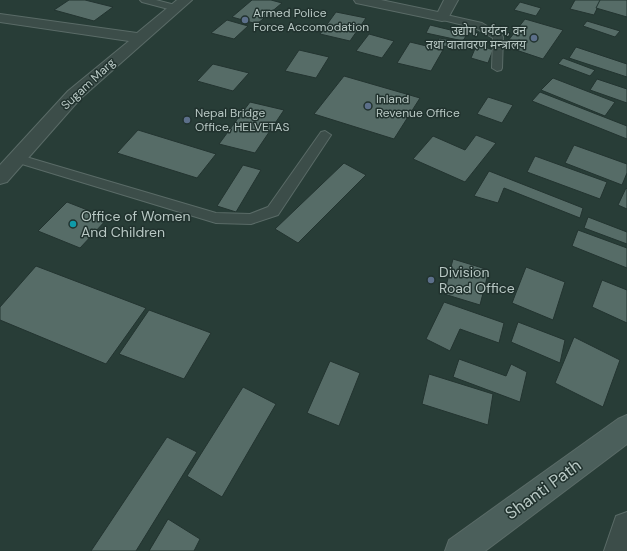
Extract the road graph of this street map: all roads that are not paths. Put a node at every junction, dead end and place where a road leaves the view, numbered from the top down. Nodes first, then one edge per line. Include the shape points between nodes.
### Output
1 (146, 0) edge
2 (361, 0) edge
3 (451, 0) edge
4 (180, 4) edge
5 (442, 17) junction
6 (0, 18) edge
7 (140, 38) junction
8 (497, 68) dead end
9 (325, 135) dead end
10 (16, 158) junction
11 (0, 177) edge
12 (627, 428) edge
13 (627, 527) edge
14 (460, 551) edge
15 (619, 551) edge

1 - 4 lane
2 - 5 street
3 - 5 street
4 - 7 street, Sugam Marg
5 - 8 lane via 475,24 498,37
6 - 7 street
7 - 10 street, Sugam Marg via 74,95
9 - 10 lane via 273,211 251,219 216,218
10 - 11 street, Sugam Marg
12 - 14 main road, Shanti Path
13 - 15 street

